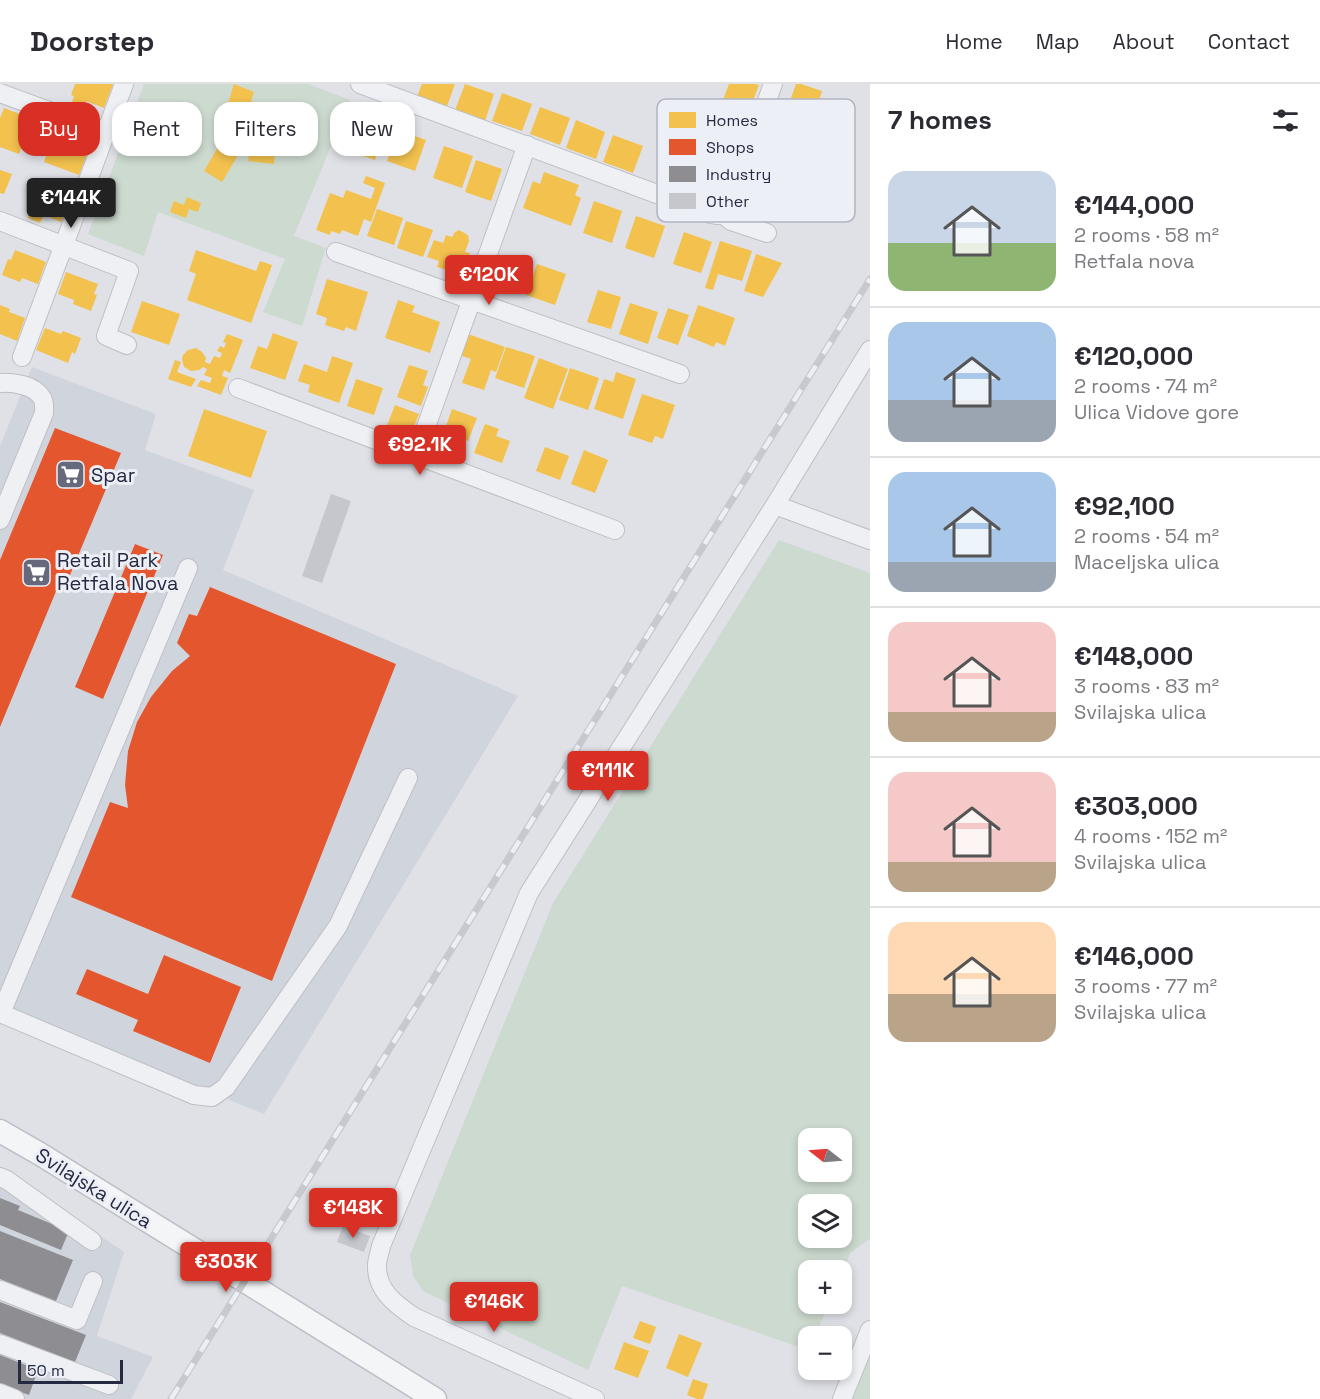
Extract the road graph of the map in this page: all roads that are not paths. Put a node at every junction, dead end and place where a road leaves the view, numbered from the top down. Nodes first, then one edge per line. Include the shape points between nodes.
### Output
1 (124, 84) edge
2 (360, 84) edge
3 (773, 84) edge
4 (0, 93) edge
5 (768, 99) edge
6 (106, 132) junction
7 (527, 145) junction
8 (657, 194) edge
9 (0, 221) edge
10 (737, 222) edge
11 (767, 233) dead end
12 (64, 246) junction
13 (336, 252) dead end
14 (472, 300) junction
15 (127, 345) dead end
16 (870, 350) edge
17 (22, 357) dead end
18 (680, 374) dead end
19 (0, 383) edge
20 (238, 388) dead end
21 (416, 455) junction
22 (775, 504) junction
23 (0, 520) edge
24 (615, 530) dead end
25 (870, 540) edge
26 (188, 568) dead end
27 (408, 778) dead end
28 (0, 1013) edge
29 (0, 1131) edge
30 (0, 1177) edge
31 (92, 1241) dead end
32 (93, 1281) dead end
33 (0, 1290) edge
34 (870, 1330) edge
35 (0, 1344) edge
36 (109, 1385) dead end
37 (0, 1393) edge
38 (15, 1399) edge
39 (435, 1399) edge
40 (595, 1399) edge
41 (842, 1399) edge

1 - 6 street
2 - 7 street
3 - 5 street
4 - 6 street
6 - 12 street
7 - 8 street
7 - 14 street
9 - 12 street
10 - 11 street
12 - 15 street via 129,271 106,336
12 - 17 street
13 - 14 street
14 - 18 street
14 - 21 street
16 - 22 street
19 - 23 street via 22,384 34,390 42,396 44,413
20 - 21 street
21 - 24 street
22 - 25 street
22 - 40 street via 529,893 381,1246 377,1265 386,1295 414,1317
26 - 28 street
27 - 28 street via 338,926 226,1087 212,1097 194,1095
29 - 39 main road, Svilajska ulica
30 - 31 street
32 - 33 street via 77,1320
34 - 41 street
35 - 36 street
37 - 38 street

